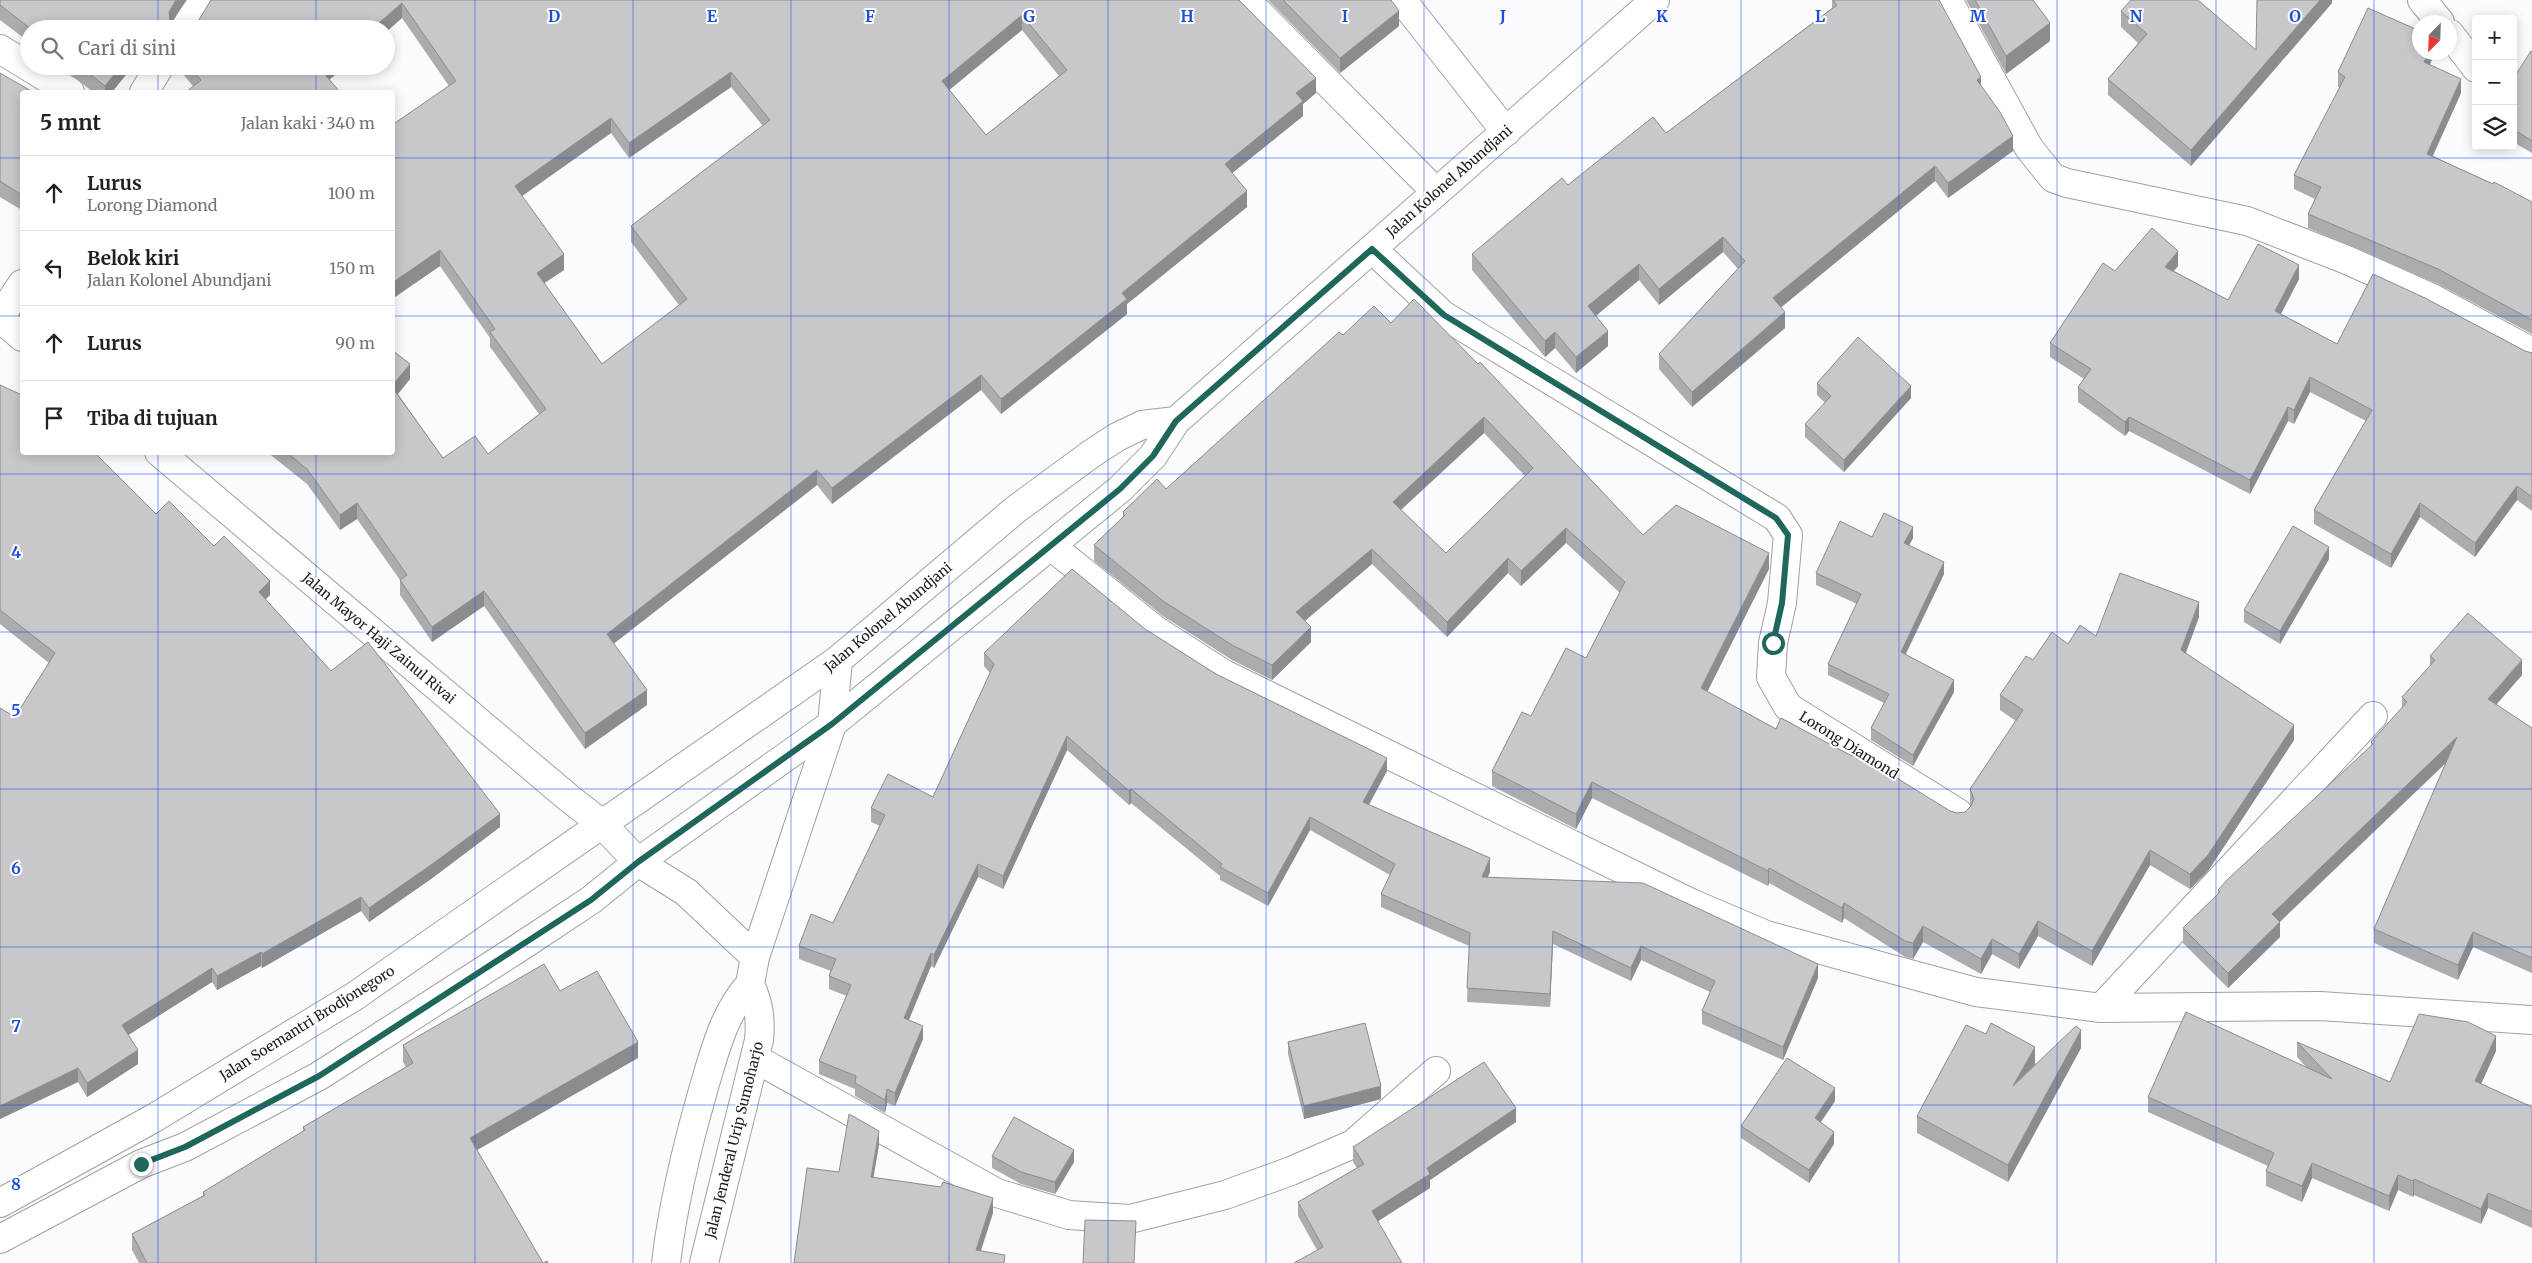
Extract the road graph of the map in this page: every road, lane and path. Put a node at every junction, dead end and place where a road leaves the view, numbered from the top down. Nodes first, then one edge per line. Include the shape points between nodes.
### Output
1 (204, 0) edge
2 (1246, 0) edge
3 (1402, 0) edge
4 (1655, 0) edge
5 (1948, 0) edge
6 (2422, 0) edge
7 (2434, 15) edge
8 (190, 20) edge
9 (2457, 43) edge
10 (0, 49) edge
11 (20, 61) edge
12 (2472, 63) edge
13 (42, 75) edge
14 (154, 75) edge
15 (67, 90) edge
16 (145, 90) edge
17 (1506, 132) junction
18 (1436, 192) junction
19 (1372, 249) junction
20 (20, 287) edge
21 (0, 317) edge
22 (20, 335) edge
23 (2532, 352) edge
24 (1176, 421) junction
25 (163, 455) edge
26 (1051, 546) junction
27 (838, 660) junction
28 (2373, 716) dead end
29 (832, 724) junction
30 (1958, 813) edge
31 (601, 823) junction
32 (638, 862) junction
33 (755, 957) junction
34 (750, 984) junction
35 (2101, 1008) junction
36 (2532, 1020) edge
37 (756, 1059) junction
38 (1436, 1071) dead end
39 (0, 1204) edge
40 (0, 1240) edge
41 (666, 1263) edge
42 (704, 1263) edge

1 - 8 street
2 - 18 street
3 - 17 street
4 - 17 street, Jalan Kolonel Abundjani
5 - 23 street via 2029,148 2053,178 2247,221 2432,298
6 - 7 street
9 - 12 street
10 - 11 street
13 - 15 street
14 - 16 street
17 - 18 street, Jalan Kolonel Abundjani
18 - 19 street, Jalan Kolonel Abundjani
19 - 24 street, Jalan Kolonel Abundjani
19 - 30 street, Lorong Diamond via 1444,315 1776,518 1788,535 1782,603 1773,643 1772,677 1788,706
20 - 21 street
21 - 22 street
24 - 26 street, Jalan Kolonel Abundjani via 1153,456 1120,489
24 - 27 street, Jalan Kolonel Abundjani via 1142,425 1091,454 1015,510
25 - 31 street, Jalan Mayor Haji Zainul Rivai
26 - 29 street, Jalan Kolonel Abundjani
26 - 35 street via 1154,629 1224,674 1692,903 1766,935 1976,992
27 - 29 street
27 - 31 street, Jalan Kolonel Abundjani
28 - 35 street
29 - 32 street, Jalan Kolonel Abundjani
29 - 33 street
31 - 32 street, Jalan Mayor Haji Zainul Rivai
31 - 39 street, Jalan Soemantri Brodjonegoro via 355,996 154,1118
32 - 33 street, Jalan Mayor Haji Zainul Rivai via 686,892
32 - 40 street via 591,900 517,950 319,1076 185,1147 141,1164
33 - 34 street
34 - 37 street, Jalan Jenderal Urip Sumoharjo via 761,1019
34 - 41 street via 739,996 722,1028 679,1179
35 - 36 street via 2320,1006
37 - 38 street via 997,1193 1069,1216 1130,1218 1225,1195 1353,1144
37 - 42 street, Jalan Jenderal Urip Sumoharjo

